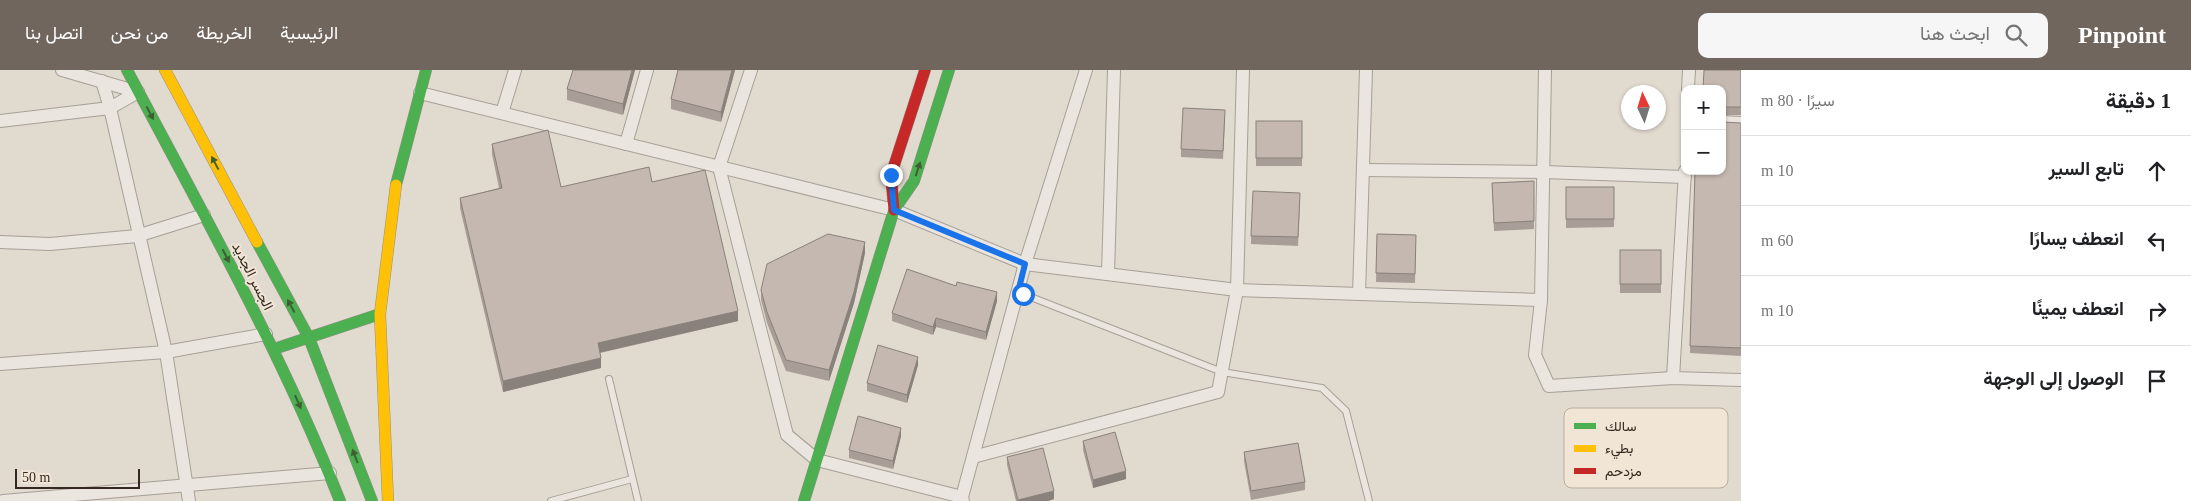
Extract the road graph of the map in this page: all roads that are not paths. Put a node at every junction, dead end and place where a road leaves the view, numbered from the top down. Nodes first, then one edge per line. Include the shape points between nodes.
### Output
1 (62, 70) edge
2 (127, 70) edge
3 (165, 70) edge
4 (426, 70) edge
5 (515, 70) edge
6 (647, 70) edge
7 (751, 70) edge
8 (925, 70) edge
9 (949, 70) edge
10 (1086, 70) edge
11 (1114, 70) edge
12 (1243, 70) edge
13 (1366, 70) edge
14 (1545, 70) edge
15 (1689, 70) edge
16 (102, 81) junction
17 (1688, 85) edge
18 (138, 92) junction
19 (420, 93) junction
20 (110, 108) junction
21 (502, 113) junction
22 (0, 121) edge
23 (1726, 122) edge
24 (1741, 123) edge
25 (626, 144) junction
26 (719, 167) junction
27 (1363, 170) junction
28 (1543, 172) junction
29 (1681, 174) edge
30 (1685, 175) edge
31 (894, 210) junction
32 (204, 215) junction
33 (137, 236) junction
34 (0, 242) edge
35 (1025, 264) junction
36 (1108, 274) junction
37 (1237, 290) junction
38 (1018, 292) junction
39 (1360, 294) junction
40 (1541, 300) junction
41 (380, 314) junction
42 (266, 334) junction
43 (309, 338) junction
44 (274, 349) junction
45 (166, 352) junction
46 (0, 364) edge
47 (1222, 372) junction
48 (1673, 378) junction
49 (609, 380) dead end
50 (1741, 380) edge
51 (972, 457) junction
52 (817, 460) junction
53 (330, 473) junction
54 (632, 479) junction
55 (187, 486) junction
56 (962, 499) edge
57 (3, 501) edge
58 (189, 501) edge
59 (340, 501) edge
60 (372, 501) edge
61 (388, 501) edge
62 (551, 501) edge
63 (638, 501) edge
64 (804, 501) edge
65 (1369, 501) edge

1 - 16 street
2 - 18 street, الجسر الجديد
43 -> 3 street, الجسر الجديد
4 - 19 street
5 - 21 street
6 - 25 street
7 - 26 street
8 - 31 street via 891,175
31 -> 9 street via 914,181
10 - 35 street
11 - 36 street
12 - 37 street
13 - 27 street
14 - 28 street
15 - 17 street
16 - 18 street
16 - 20 street
18 - 20 street
18 -> 32 street, الجسر الجديد
19 - 21 street
19 - 41 street via 398,172
20 - 22 street
20 - 33 street
21 - 25 street
23 - 24 street
25 - 26 street
26 - 31 street
26 - 52 street via 787,436
27 - 28 street
27 - 39 street
28 - 29 street
28 - 40 street
30 - 48 street
31 - 35 street
31 - 52 street
32 - 33 street
32 -> 42 street, الجسر الجديد
33 - 34 street via 50,244
33 - 45 street
35 - 36 street
35 - 38 street
36 - 37 street
37 - 39 street
37 - 47 street
38 - 47 lane
38 - 51 street
39 - 40 street
40 - 48 street via 1536,355 1549,386
41 - 43 street
41 - 61 street
42 - 44 street, الجسر الجديد
42 - 45 street
43 - 44 street
60 -> 43 street, الجسر الجديد
44 -> 53 street, الجسر الجديد
45 - 46 street
45 - 55 street
47 - 51 street via 1218,392
47 - 65 lane via 1322,388 1334,398 1346,411
48 - 50 street
49 - 54 lane
51 - 56 street
52 - 56 street
52 - 64 street
53 - 55 street
53 - 59 street, الجسر الجديد
54 - 62 lane
54 - 63 lane
55 - 57 street
55 - 58 street

